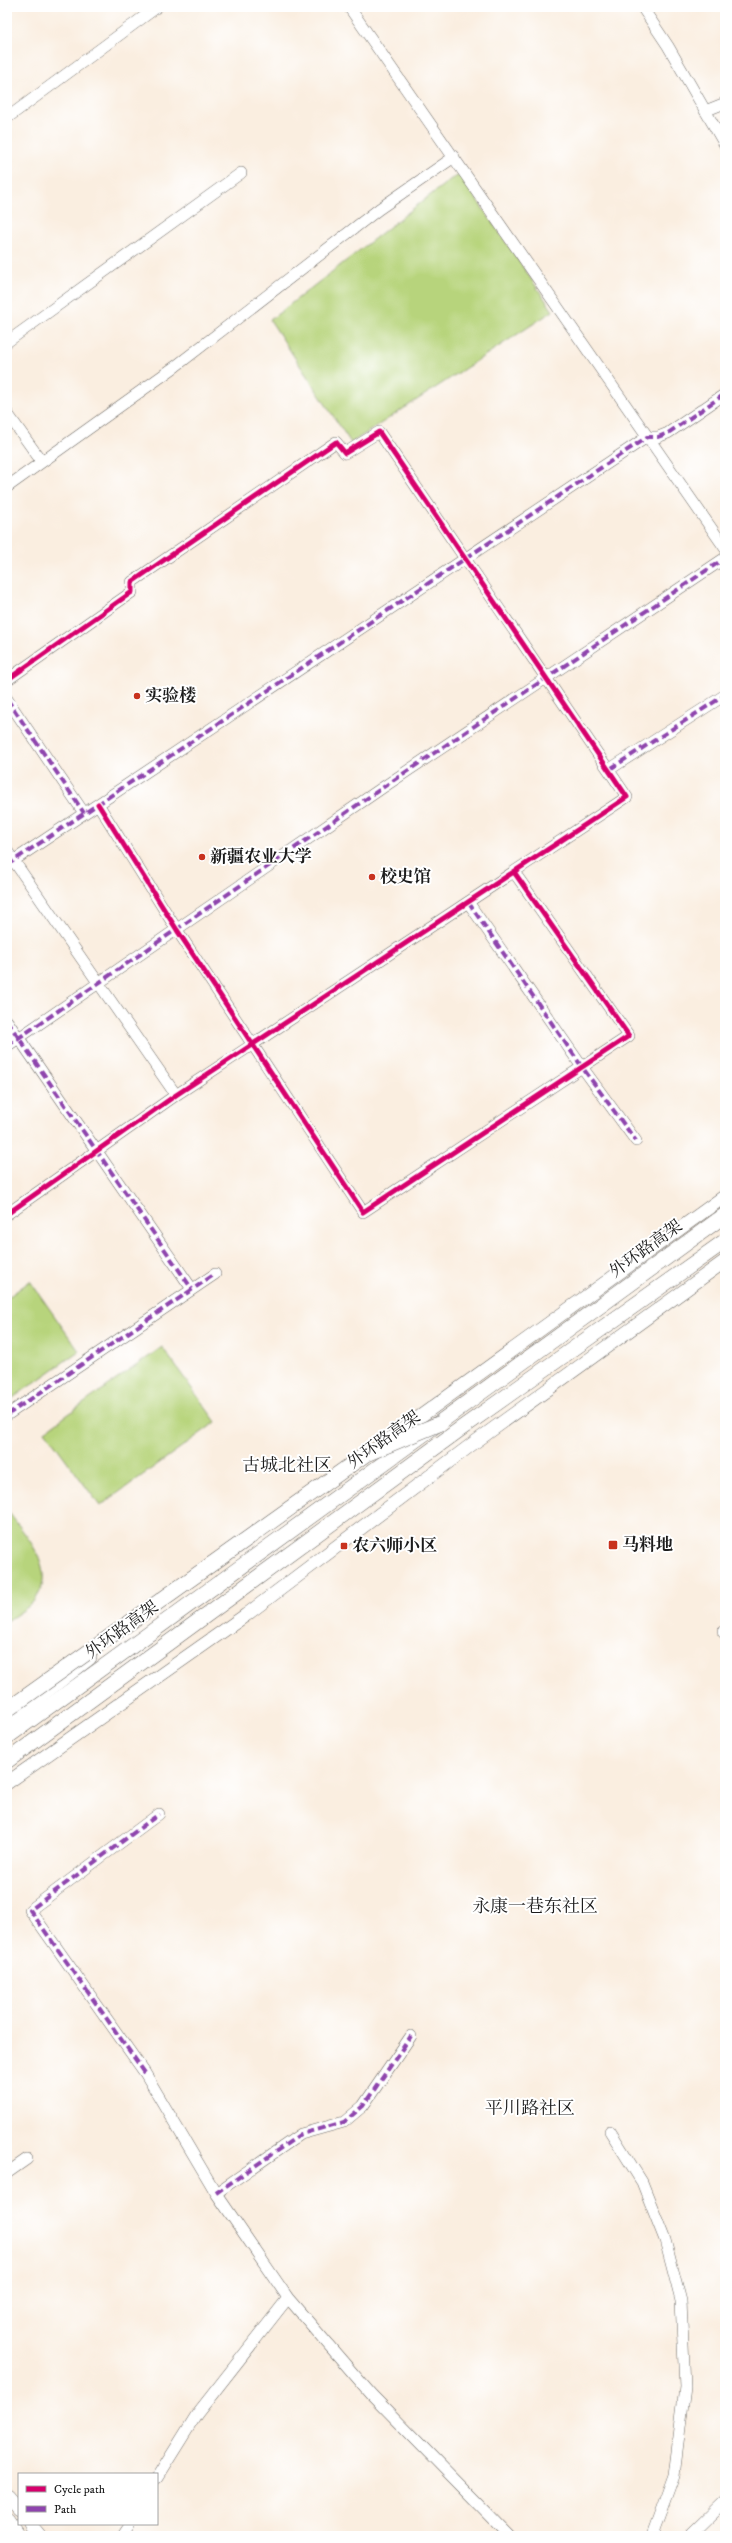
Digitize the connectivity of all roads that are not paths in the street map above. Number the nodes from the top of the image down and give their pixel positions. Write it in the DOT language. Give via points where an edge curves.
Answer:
graph roads {
  1 [pos="156,7"];
  2 [pos="349,7"];
  3 [pos="642,7"];
  4 [pos="725,103"];
  5 [pos="705,111"];
  6 [pos="7,118"];
  7 [pos="725,145"];
  8 [pos="454,157"];
  9 [pos="241,173"];
  10 [pos="7,342"];
  11 [pos="725,394"];
  12 [pos="7,413"];
  13 [pos="647,437"];
  14 [pos="42,462"];
  15 [pos="7,487"];
  16 [pos="725,548"];
  17 [pos="466,557"];
  18 [pos="725,558"];
  19 [pos="546,677"];
  20 [pos="7,680"];
  21 [pos="725,695"];
  22 [pos="7,699"];
  23 [pos="610,769"];
  24 [pos="98,804"];
  25 [pos="84,813"];
  26 [pos="7,851"];
  27 [pos="10,863"];
  28 [pos="514,872"];
  29 [pos="468,902"];
  30 [pos="177,930"];
  31 [pos="98,983"];
  32 [pos="7,1021"];
  33 [pos="18,1038"];
  34 [pos="7,1046"];
  35 [pos="253,1046"];
  36 [pos="582,1067"];
  37 [pos="176,1095"];
  38 [pos="636,1141"];
  39 [pos="96,1150"];
  40 [pos="725,1196"];
  41 [pos="7,1214"];
  42 [pos="725,1215"];
  43 [pos="725,1241"];
  44 [pos="725,1261"];
  45 [pos="215,1274"];
  46 [pos="192,1289"];
  47 [pos="7,1415"];
  48 [pos="441,1423"];
  49 [pos="7,1710"];
  50 [pos="7,1722"];
  51 [pos="7,1737"];
  52 [pos="7,1761"];
  53 [pos="7,1783"];
  54 [pos="160,1814"];
  55 [pos="411,2036"];
  56 [pos="610,2131"];
  57 [pos="27,2158"];
  58 [pos="7,2173"];
  59 [pos="216,2193"];
  60 [pos="288,2298"];
  61 [pos="158,2476"];
  62 [pos="7,2496"];
  63 [pos="725,2502"];
  64 [pos="18,2509"];
  65 [pos="7,2521"];
  66 [pos="31,2525"];
  67 [pos="127,2525"];
  68 [pos="17,2536"];
  69 [pos="40,2536"];
  70 [pos="121,2536"];
  71 [pos="510,2536"];
  72 [pos="652,2536"];
  73 [pos="690,2536"];
  1 -- 6 [label="street"];
  2 -- 8 [label="street"];
  3 -- 5 [label="street" via="668,46"];
  4 -- 5 [label="street"];
  5 -- 7 [label="street"];
  8 -- 13 [label="street" via="603,369"];
  8 -- 14 [label="street" via="379,209 176,366"];
  9 -- 10 [label="street"];
  11 -- 13 [label="street" via="668,434"];
  12 -- 14 [label="street"];
  13 -- 16 [label="street"];
  13 -- 17 [label="street"];
  14 -- 15 [label="street"];
  17 -- 19 [label="street"];
  17 -- 20 [label="street" via="379,432 345,453 336,442 132,582 132,592"];
  17 -- 24 [label="street"];
  18 -- 19 [label="street"];
  19 -- 23 [label="street"];
  19 -- 30 [label="street"];
  21 -- 23 [label="street"];
  22 -- 25 [label="street"];
  23 -- 28 [label="street" via="627,797"];
  24 -- 25 [label="street"];
  24 -- 30 [label="street"];
  25 -- 27 [label="street"];
  26 -- 27 [label="street"];
  27 -- 31 [label="street"];
  28 -- 29 [label="street"];
  28 -- 36 [label="street" via="629,1036"];
  29 -- 35 [label="street"];
  29 -- 36 [label="street"];
  30 -- 31 [label="street"];
  30 -- 35 [label="street"];
  31 -- 33 [label="street"];
  31 -- 37 [label="street"];
  32 -- 33 [label="street"];
  33 -- 34 [label="street"];
  33 -- 39 [label="street"];
  35 -- 36 [label="street" via="363,1212"];
  35 -- 37 [label="street"];
  36 -- 38 [label="street"];
  37 -- 39 [label="street"];
  39 -- 41 [label="street"];
  39 -- 46 [label="street"];
  40 -- 50 [label="main road" via="429,1411 146,1610 69,1676"];
  42 -- 48 [label="highway, 外环路高架"];
  43 -- 52 [label="highway" via="460,1430"];
  44 -- 53 [label="main road" via="471,1445 246,1615"];
  45 -- 46 [label="street"];
  46 -- 47 [label="street"];
  48 -- 49 [label="highway, bridge" via="366,1454"];
  48 -- 51 [label="highway, 外环路高架, bridge"];
  54 -- 59 [label="street" via="30,1910 145,2072"];
  55 -- 59 [label="street" via="363,2106 344,2122 301,2134"];
  56 -- 72 [label="street" via="642,2182 665,2240 681,2301 685,2387 674,2476"];
  57 -- 58 [label="street"];
  59 -- 60 [label="street"];
  60 -- 61 [label="street" via="197,2414"];
  60 -- 71 [label="street" via="371,2394"];
  62 -- 64 [label="main road"];
  63 -- 73 [label="street"];
  65 -- 68 [label="highway"];
  66 -- 69 [label="main road"];
  67 -- 70 [label="street"];
}
